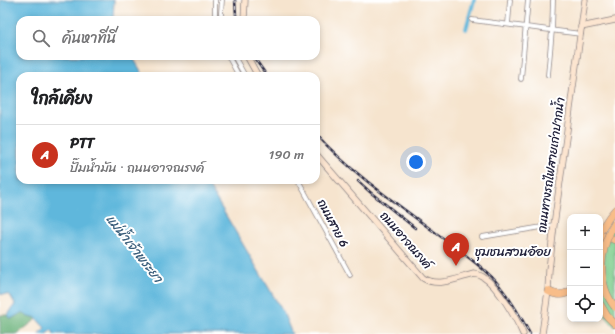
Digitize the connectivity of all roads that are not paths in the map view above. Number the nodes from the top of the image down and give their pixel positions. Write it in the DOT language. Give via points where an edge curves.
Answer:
graph roads {
  1 [pos="215,0"];
  2 [pos="222,0"];
  3 [pos="245,0"];
  4 [pos="510,0"];
  5 [pos="528,0"];
  6 [pos="554,0"];
  7 [pos="585,0"];
  8 [pos="215,16"];
  9 [pos="222,16"];
  10 [pos="244,16"];
  11 [pos="472,20"];
  12 [pos="615,20"];
  13 [pos="508,24"];
  14 [pos="526,27"];
  15 [pos="581,27"];
  16 [pos="552,30"];
  17 [pos="581,34"];
  18 [pos="230,60"];
  19 [pos="236,60"];
  20 [pos="249,60"];
  21 [pos="237,72"];
  22 [pos="243,72"];
  23 [pos="256,72"];
  24 [pos="548,75"];
  25 [pos="521,79"];
  26 [pos="320,159"];
  27 [pos="300,184"];
  28 [pos="615,210"];
  29 [pos="615,223"];
  30 [pos="554,225"];
  31 [pos="603,226"];
  32 [pos="603,236"];
  33 [pos="482,237"];
  34 [pos="615,240"];
  35 [pos="350,275"];
  36 [pos="548,291"];
  37 [pos="567,293"];
  38 [pos="615,307"];
  39 [pos="603,309"];
  40 [pos="615,324"];
  41 [pos="523,334"];
  42 [pos="542,334"];
  1 -- 8 [label="street"];
  2 -- 9 [label="street"];
  3 -- 10 [label="street"];
  4 -- 13 [label="street"];
  5 -- 14 [label="street"];
  6 -- 16 [label="street"];
  7 -- 15 [label="street, ถนนทางรถไฟสายเก่าปากน้ำ"];
  11 -- 13 [label="street"];
  12 -- 15 [label="street"];
  13 -- 14 [label="street"];
  14 -- 16 [label="street"];
  14 -- 25 [label="street"];
  15 -- 17 [label="street, ถนนทางรถไฟสายเก่าปากน้ำ"];
  16 -- 17 [label="street"];
  16 -- 24 [label="street"];
  17 -- 30 [label="street, ถนนทางรถไฟสายเก่าปากน้ำ"];
  18 -- 21 [label="street"];
  19 -- 22 [label="street"];
  20 -- 23 [label="street"];
  26 -- 41 [label="street, ถนนอาจณรงค์" via="423,278 441,282 474,274 483,276 507,305"];
  27 -- 35 [label="street, ถนนสาย 6"];
  28 -- 31 [label="highway"];
  29 -- 38 [label="highway, bridge" via="605,244 602,268 606,292"];
  30 -- 33 [label="street"];
  30 -- 36 [label="street, ถนนทางรถไฟสายเก่าปากน้ำ"];
  32 -- 34 [label="highway"];
  36 -- 37 [label="highway" via="553,294"];
  36 -- 42 [label="street, ถนนทางรถไฟสายเก่าปากน้ำ"];
  39 -- 40 [label="highway"];
}
